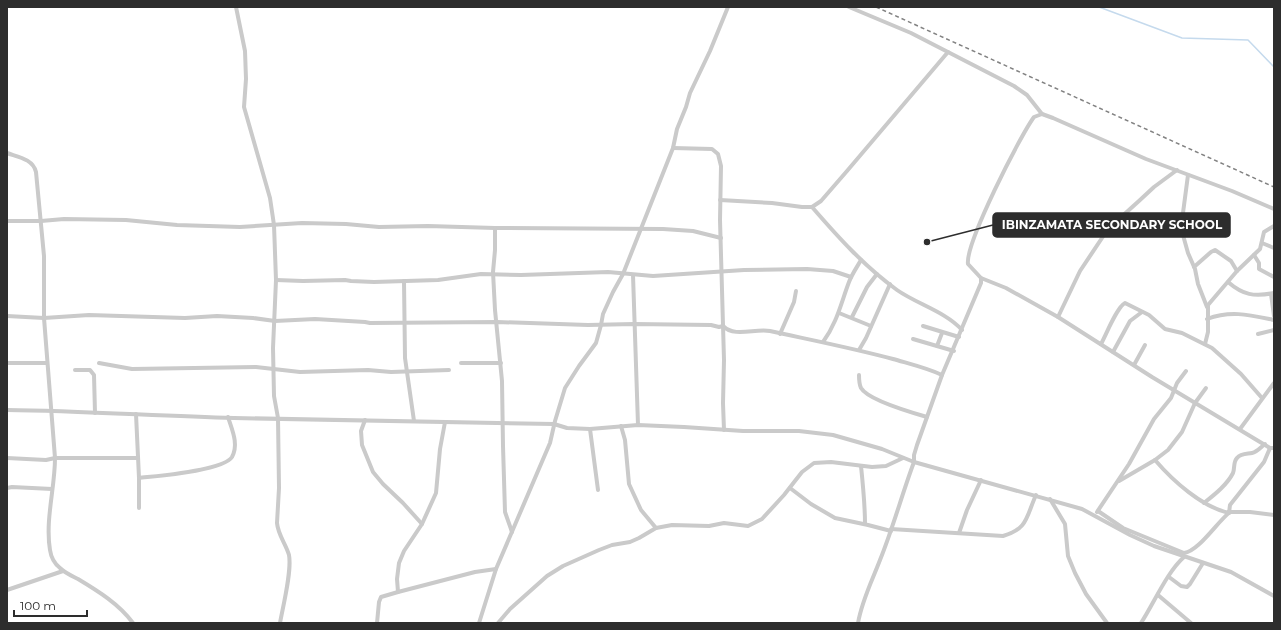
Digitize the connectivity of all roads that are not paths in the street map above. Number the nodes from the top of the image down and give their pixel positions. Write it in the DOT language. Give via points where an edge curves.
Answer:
graph roads {
  1 [pos="236,7"];
  2 [pos="728,7"];
  3 [pos="849,7"];
  4 [pos="948,52"];
  5 [pos="1042,114"];
  6 [pos="673,148"];
  7 [pos="7,153"];
  8 [pos="1177,170"];
  9 [pos="1188,175"];
  10 [pos="720,200"];
  11 [pos="812,207"];
  12 [pos="1274,209"];
  13 [pos="7,221"];
  14 [pos="41,221"];
  15 [pos="274,225"];
  16 [pos="1274,226"];
  17 [pos="495,228"];
  18 [pos="641,230"];
  19 [pos="721,238"];
  20 [pos="1261,245"];
  21 [pos="1274,248"];
  22 [pos="1254,255"];
  23 [pos="861,260"];
  24 [pos="1194,267"];
  25 [pos="1237,271"];
  26 [pos="722,272"];
  27 [pos="624,274"];
  28 [pos="877,274"];
  29 [pos="494,275"];
  30 [pos="633,275"];
  31 [pos="851,277"];
  32 [pos="1274,277"];
  33 [pos="981,278"];
  34 [pos="276,280"];
  35 [pos="404,281"];
  36 [pos="1228,282"];
  37 [pos="890,284"];
  38 [pos="796,291"];
  39 [pos="1272,294"];
  40 [pos="1207,307"];
  41 [pos="1142,312"];
  42 [pos="839,313"];
  43 [pos="7,316"];
  44 [pos="1274,316"];
  45 [pos="852,317"];
  46 [pos="1058,317"];
  47 [pos="44,318"];
  48 [pos="1207,319"];
  49 [pos="1274,320"];
  50 [pos="275,321"];
  51 [pos="497,322"];
  52 [pos="405,324"];
  53 [pos="634,324"];
  54 [pos="601,325"];
  55 [pos="723,326"];
  56 [pos="871,326"];
  57 [pos="923,326"];
  58 [pos="962,330"];
  59 [pos="1274,330"];
  60 [pos="942,333"];
  61 [pos="780,334"];
  62 [pos="1258,334"];
  63 [pos="959,338"];
  64 [pos="913,339"];
  65 [pos="823,342"];
  66 [pos="1101,344"];
  67 [pos="1205,344"];
  68 [pos="1145,345"];
  69 [pos="937,346"];
  70 [pos="859,350"];
  71 [pos="954,351"];
  72 [pos="1113,352"];
  73 [pos="7,363"];
  74 [pos="47,363"];
  75 [pos="99,363"];
  76 [pos="461,363"];
  77 [pos="501,363"];
  78 [pos="1134,365"];
  79 [pos="273,368"];
  80 [pos="76,370"];
  81 [pos="449,370"];
  82 [pos="406,371"];
  83 [pos="1186,371"];
  84 [pos="942,375"];
  85 [pos="859,376"];
  86 [pos="1274,383"];
  87 [pos="1206,388"];
  88 [pos="1174,390"];
  89 [pos="1262,398"];
  90 [pos="1195,403"];
  91 [pos="7,410"];
  92 [pos="51,410"];
  93 [pos="95,413"];
  94 [pos="136,414"];
  95 [pos="228,417"];
  96 [pos="927,417"];
  97 [pos="278,418"];
  98 [pos="365,420"];
  99 [pos="414,421"];
  100 [pos="445,422"];
  101 [pos="503,423"];
  102 [pos="554,424"];
  103 [pos="638,425"];
  104 [pos="621,426"];
  105 [pos="590,429"];
  106 [pos="1240,429"];
  107 [pos="724,430"];
  108 [pos="1265,444"];
  109 [pos="1272,448"];
  110 [pos="7,458"];
  111 [pos="55,458"];
  112 [pos="138,458"];
  113 [pos="903,458"];
  114 [pos="1155,460"];
  115 [pos="914,462"];
  116 [pos="861,466"];
  117 [pos="139,478"];
  118 [pos="981,480"];
  119 [pos="1118,482"];
  120 [pos="7,488"];
  121 [pos="790,488"];
  122 [pos="52,489"];
  123 [pos="598,490"];
  124 [pos="1036,495"];
  125 [pos="1050,499"];
  126 [pos="1204,503"];
  127 [pos="139,508"];
  128 [pos="1098,511"];
  129 [pos="1228,513"];
  130 [pos="1274,515"];
  131 [pos="1095,516"];
  132 [pos="422,524"];
  133 [pos="865,524"];
  134 [pos="656,528"];
  135 [pos="891,530"];
  136 [pos="512,532"];
  137 [pos="959,533"];
  138 [pos="1184,557"];
  139 [pos="1203,563"];
  140 [pos="496,569"];
  141 [pos="63,571"];
  142 [pos="1169,577"];
  143 [pos="7,590"];
  144 [pos="398,592"];
  145 [pos="1158,595"];
  146 [pos="1274,596"];
  147 [pos="1143,622"];
  148 [pos="133,623"];
  149 [pos="280,623"];
  150 [pos="377,623"];
  151 [pos="479,623"];
  152 [pos="498,623"];
  153 [pos="858,623"];
  154 [pos="1107,623"];
  155 [pos="1192,623"];
  1 -- 15 [label="street" via="245,51 244,107 270,198"];
  2 -- 6 [label="street" via="690,93"];
  3 -- 4 [label="street"];
  4 -- 5 [label="street" via="1022,90"];
  4 -- 11 [label="street" via="832,189"];
  5 -- 8 [label="street"];
  5 -- 33 [label="street" via="1036,116 1029,124 973,242 967,259 968,264"];
  6 -- 10 [label="street" via="712,149 718,154 721,166"];
  6 -- 18 [label="street"];
  7 -- 14 [label="street" via="30,162 35,169"];
  8 -- 9 [label="street"];
  8 -- 46 [label="street" via="1154,186 1108,229 1080,271"];
  9 -- 12 [label="street"];
  9 -- 24 [label="street" via="1181,228"];
  10 -- 11 [label="street"];
  10 -- 19 [label="street"];
  11 -- 23 [label="street"];
  13 -- 14 [label="street"];
  14 -- 15 [label="street" via="126,220 240,227"];
  14 -- 47 [label="street"];
  15 -- 17 [label="street" via="330,223 379,227"];
  15 -- 34 [label="street"];
  16 -- 20 [label="street" via="1264,232"];
  17 -- 18 [label="street"];
  17 -- 29 [label="street"];
  18 -- 19 [label="street" via="693,231"];
  18 -- 27 [label="street"];
  19 -- 26 [label="street"];
  20 -- 21 [label="street"];
  20 -- 22 [label="street"];
  22 -- 25 [label="street"];
  22 -- 32 [label="street" via="1259,263 1259,269"];
  23 -- 28 [label="street"];
  23 -- 31 [label="street"];
  24 -- 25 [label="street" via="1215,250 1231,261"];
  24 -- 40 [label="street"];
  25 -- 36 [label="street"];
  26 -- 30 [label="street"];
  26 -- 31 [label="street" via="822,270"];
  26 -- 55 [label="street"];
  27 -- 29 [label="street" via="608,272"];
  27 -- 30 [label="street"];
  27 -- 54 [label="street" via="603,314"];
  28 -- 37 [label="street"];
  28 -- 45 [label="street" via="867,287"];
  29 -- 35 [label="street"];
  29 -- 51 [label="street"];
  30 -- 53 [label="street"];
  31 -- 42 [label="street"];
  33 -- 46 [label="street" via="1006,288"];
  33 -- 58 [label="street"];
  34 -- 35 [label="street"];
  34 -- 50 [label="street"];
  35 -- 52 [label="street"];
  36 -- 39 [label="street" via="1244,293 1257,296"];
  36 -- 40 [label="street"];
  37 -- 56 [label="street"];
  37 -- 58 [label="street" via="949,318"];
  38 -- 61 [label="street"];
  39 -- 44 [label="street"];
  40 -- 48 [label="street"];
  41 -- 66 [label="street" via="1124,303 1112,320"];
  41 -- 67 [label="street" via="1165,329"];
  41 -- 72 [label="street" via="1130,321"];
  42 -- 45 [label="street"];
  42 -- 65 [label="street"];
  43 -- 47 [label="street"];
  45 -- 56 [label="street"];
  46 -- 66 [label="street"];
  47 -- 50 [label="street" via="89,315 185,318 217,316"];
  47 -- 74 [label="street"];
  48 -- 49 [label="street" via="1231,314"];
  48 -- 67 [label="street" via="1208,332"];
  50 -- 52 [label="street" via="315,319"];
  50 -- 79 [label="street"];
  51 -- 52 [label="street"];
  51 -- 54 [label="street"];
  51 -- 77 [label="street"];
  52 -- 82 [label="street"];
  53 -- 54 [label="street"];
  53 -- 55 [label="street"];
  53 -- 103 [label="street"];
  54 -- 102 [label="street" via="596,343 565,388"];
  55 -- 61 [label="street" via="736,331"];
  55 -- 107 [label="street"];
  56 -- 70 [label="street"];
  57 -- 60 [label="street"];
  58 -- 63 [label="street"];
  59 -- 62 [label="street"];
  60 -- 63 [label="street"];
  60 -- 69 [label="street"];
  61 -- 65 [label="street"];
  63 -- 71 [label="street"];
  64 -- 69 [label="street"];
  65 -- 70 [label="street"];
  66 -- 72 [label="street"];
  67 -- 89 [label="street" via="1216,350"];
  68 -- 78 [label="street"];
  69 -- 71 [label="street"];
  70 -- 84 [label="street"];
  71 -- 84 [label="street"];
  72 -- 78 [label="street"];
  73 -- 74 [label="street"];
  74 -- 92 [label="street"];
  75 -- 79 [label="street" via="132,369"];
  76 -- 77 [label="street"];
  77 -- 101 [label="street"];
  78 -- 88 [label="street"];
  79 -- 82 [label="street" via="300,372"];
  79 -- 97 [label="street"];
  80 -- 93 [label="street" via="90,370 94,375"];
  81 -- 82 [label="street"];
  82 -- 99 [label="street"];
  83 -- 88 [label="street"];
  84 -- 96 [label="street"];
  85 -- 96 [label="street" via="863,390 890,406"];
  86 -- 89 [label="street"];
  87 -- 90 [label="street"];
  88 -- 90 [label="street"];
  88 -- 119 [label="street" via="1171,398 1155,417"];
  89 -- 106 [label="street"];
  90 -- 106 [label="street"];
  90 -- 114 [label="street" via="1182,432 1166,452"];
  91 -- 92 [label="street"];
  92 -- 93 [label="street"];
  92 -- 111 [label="street"];
  93 -- 94 [label="street"];
  94 -- 95 [label="street"];
  94 -- 112 [label="street"];
  95 -- 97 [label="street"];
  95 -- 117 [label="street" via="235,449 226,462 180,473"];
  96 -- 115 [label="street"];
  97 -- 98 [label="street"];
  97 -- 149 [label="street" via="277,523 288,551 289,562"];
  98 -- 99 [label="street"];
  98 -- 132 [label="street" via="361,431 362,444 373,472"];
  99 -- 100 [label="street"];
  100 -- 101 [label="street"];
  100 -- 132 [label="street" via="436,493"];
  101 -- 102 [label="street"];
  101 -- 136 [label="street" via="506,512"];
  102 -- 105 [label="street" via="567,428"];
  102 -- 136 [label="street" via="552,439"];
  103 -- 104 [label="street"];
  103 -- 107 [label="street"];
  104 -- 105 [label="street"];
  104 -- 134 [label="street" via="625,440 629,484 641,510"];
  105 -- 123 [label="street"];
  106 -- 108 [label="street"];
  107 -- 113 [label="street" via="799,431 833,435"];
  108 -- 109 [label="street"];
  108 -- 126 [label="street" via="1253,453 1238,457 1231,476"];
  109 -- 129 [label="street" via="1230,505"];
  110 -- 111 [label="street"];
  111 -- 112 [label="street"];
  111 -- 122 [label="street"];
  112 -- 117 [label="street"];
  113 -- 115 [label="street"];
  113 -- 116 [label="street" via="886,466"];
  114 -- 119 [label="street"];
  114 -- 126 [label="street" via="1189,493"];
  115 -- 118 [label="street"];
  115 -- 135 [label="street"];
  116 -- 121 [label="street" via="831,462 814,463 802,472"];
  116 -- 133 [label="street"];
  117 -- 127 [label="street"];
  118 -- 124 [label="street"];
  118 -- 137 [label="street"];
  119 -- 128 [label="street"];
  120 -- 122 [label="street"];
  121 -- 133 [label="street" via="835,518"];
  121 -- 134 [label="street" via="762,519 748,526 724,523"];
  122 -- 141 [label="street" via="50,550 55,564"];
  124 -- 125 [label="street"];
  124 -- 137 [label="street" via="1023,525 1012,534 1003,536"];
  125 -- 131 [label="street"];
  125 -- 154 [label="street" via="1065,524 1068,556 1075,573 1086,594"];
  126 -- 129 [label="street"];
  128 -- 129 [label="street" via="1122,528 1184,553 1198,545"];
  128 -- 131 [label="street"];
  129 -- 130 [label="street" via="1234,511"];
  131 -- 138 [label="street" via="1130,535"];
  132 -- 144 [label="street" via="399,563"];
  133 -- 135 [label="street"];
  134 -- 152 [label="street" via="639,538 599,550 563,566 526,594"];
  135 -- 137 [label="street"];
  135 -- 153 [label="street" via="864,596"];
  136 -- 140 [label="street"];
  138 -- 139 [label="street"];
  138 -- 142 [label="street"];
  139 -- 142 [label="street" via="1187,587 1181,586"];
  139 -- 146 [label="street" via="1231,572"];
  140 -- 144 [label="street"];
  140 -- 151 [label="street"];
  141 -- 143 [label="street"];
  141 -- 148 [label="street" via="109,599"];
  142 -- 145 [label="street"];
  144 -- 150 [label="street" via="380,599"];
  145 -- 147 [label="street"];
  145 -- 155 [label="street"];
}
